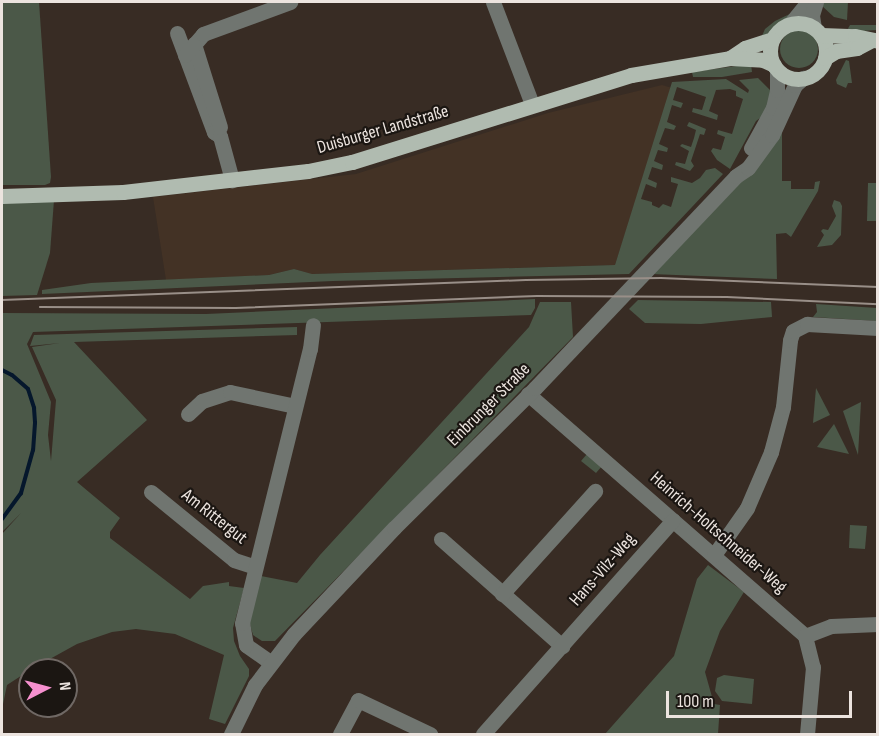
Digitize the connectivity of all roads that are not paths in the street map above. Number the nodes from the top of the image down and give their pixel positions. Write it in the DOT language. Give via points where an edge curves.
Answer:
graph roads {
  1 [pos="290,2"];
  2 [pos="493,2"];
  3 [pos="808,2"];
  4 [pos="816,2"];
  5 [pos="790,24"];
  6 [pos="817,31"];
  7 [pos="177,33"];
  8 [pos="772,39"];
  9 [pos="874,41"];
  10 [pos="190,50"];
  11 [pos="730,58"];
  12 [pos="825,58"];
  13 [pos="776,67"];
  14 [pos="803,78"];
  15 [pos="532,104"];
  16 [pos="736,176"];
  17 [pos="232,180"];
  18 [pos="2,196"];
  19 [pos="313,325"];
  20 [pos="878,328"];
  21 [pos="528,394"];
  22 [pos="295,406"];
  23 [pos="188,414"];
  24 [pos="595,491"];
  25 [pos="151,492"];
  26 [pos="673,520"];
  27 [pos="441,539"];
  28 [pos="714,555"];
  29 [pos="255,567"];
  30 [pos="502,594"];
  31 [pos="878,624"];
  32 [pos="805,636"];
  33 [pos="562,646"];
  34 [pos="270,662"];
  35 [pos="231,735"];
  36 [pos="340,735"];
  37 [pos="430,735"];
  38 [pos="483,735"];
  39 [pos="807,735"];
  1 -- 10 [label="street" via="203,34"];
  2 -- 15 [label="street"];
  3 -- 5 [label="street"];
  4 -- 6 [label="street" via="812,15"];
  5 -- 6 [label="main road" via="800,23"];
  5 -- 8 [label="main road, Duisburger Landstraße"];
  6 -- 9 [label="main road"];
  6 -- 12 [label="main road" via="825,45"];
  7 -- 10 [label="street"];
  8 -- 11 [label="main road, Duisburger Landstraße"];
  8 -- 13 [label="main road" via="770,50"];
  9 -- 12 [label="main road" via="836,51"];
  10 -- 17 [label="street" via="213,132 220,136"];
  11 -- 13 [label="main road, Duisburger Landstraße" via="763,60"];
  11 -- 15 [label="main road, Duisburger Landstraße" via="631,75"];
  12 -- 14 [label="main road" via="818,70"];
  13 -- 14 [label="main road, Duisburger Landstraße" via="786,76"];
  13 -- 16 [label="street, Einbrunger Straße" via="778,86 773,108"];
  14 -- 16 [label="street, Einbrunger Straße" via="790,93 772,135 748,168"];
  15 -- 17 [label="main road, Duisburger Landstraße" via="352,162"];
  16 -- 21 [label="street, Einbrunger Straße"];
  17 -- 18 [label="main road, Duisburger Landstraße" via="123,192"];
  19 -- 22 [label="street"];
  20 -- 28 [label="street" via="807,324 793,331 783,407 771,452 747,508"];
  21 -- 26 [label="street, Heinrich-Holtschneider-Weg"];
  21 -- 34 [label="street, Einbrunger Straße" via="386,536"];
  22 -- 23 [label="street" via="230,392 202,400"];
  22 -- 29 [label="street"];
  24 -- 30 [label="street"];
  25 -- 29 [label="street, Am Rittergut" via="234,560"];
  26 -- 28 [label="street, Heinrich-Holtschneider-Weg"];
  26 -- 33 [label="street, Hans-Vilz-Weg"];
  27 -- 30 [label="street"];
  28 -- 32 [label="street, Heinrich-Holtschneider-Weg"];
  29 -- 34 [label="street" via="243,632 246,645"];
  30 -- 33 [label="street"];
  31 -- 32 [label="street" via="831,626"];
  32 -- 39 [label="street" via="813,667"];
  33 -- 38 [label="street, Hans-Vilz-Weg"];
  34 -- 35 [label="street, Einbrunger Straße"];
  36 -- 37 [label="street" via="358,700"];
}
